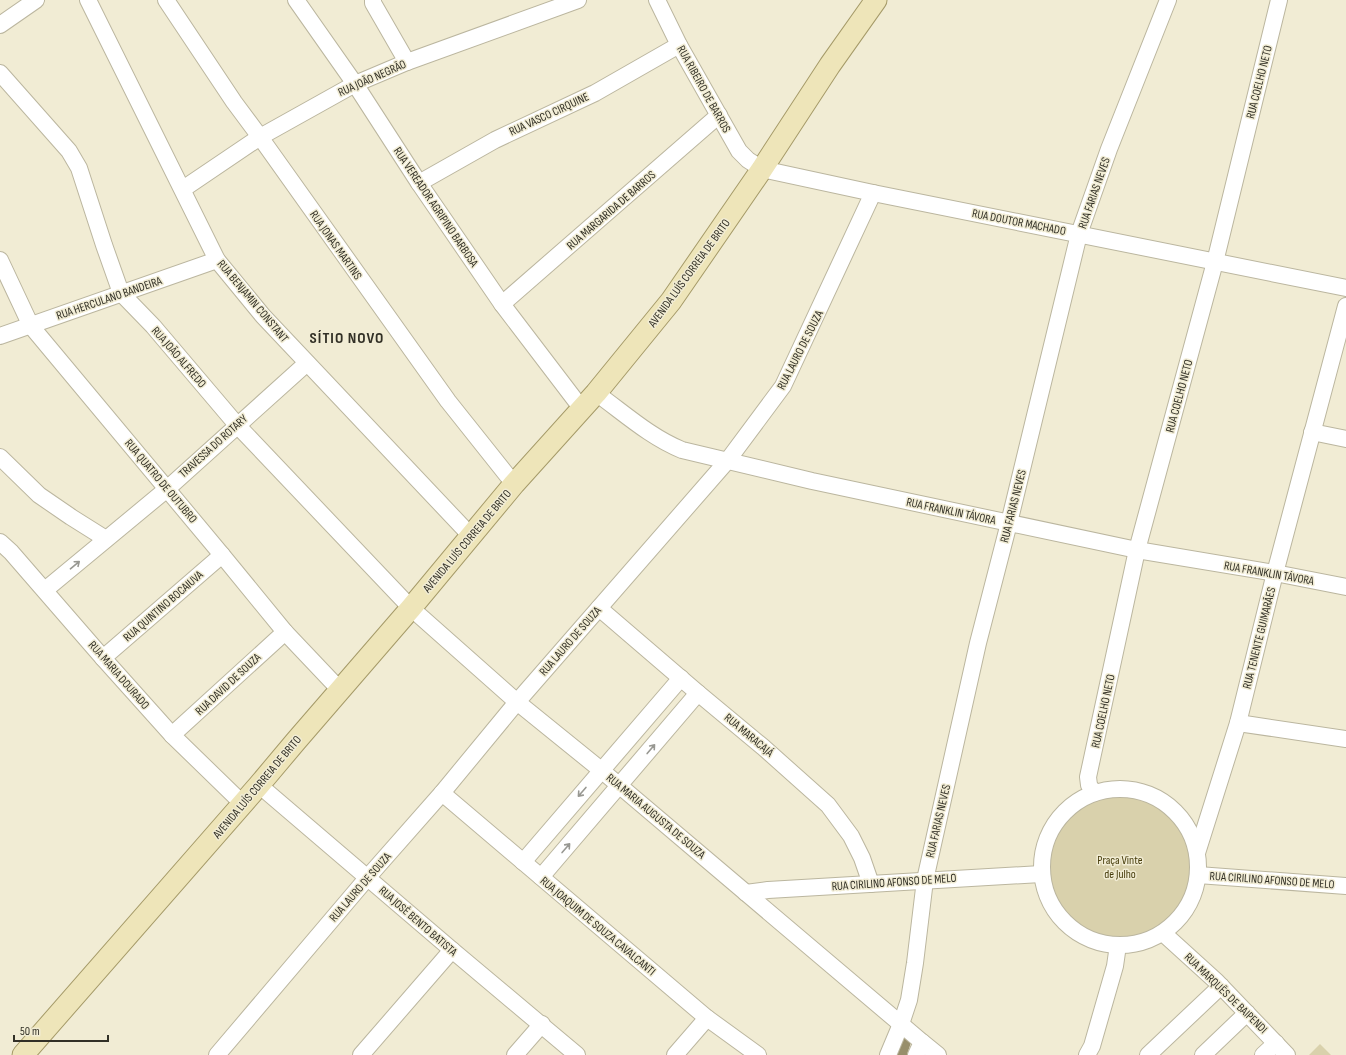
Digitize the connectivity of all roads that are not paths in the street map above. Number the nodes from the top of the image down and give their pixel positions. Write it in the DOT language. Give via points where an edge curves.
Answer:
graph roads {
  1 [pos="36,0"];
  2 [pos="88,0"];
  3 [pos="166,0"];
  4 [pos="296,0"];
  5 [pos="373,0"];
  6 [pos="578,0"];
  7 [pos="657,0"];
  8 [pos="876,0"];
  9 [pos="1168,0"];
  10 [pos="1279,0"];
  11 [pos="0,25"];
  12 [pos="679,45"];
  13 [pos="407,62"];
  14 [pos="0,73"];
  15 [pos="355,84"];
  16 [pos="719,115"];
  17 [pos="260,137"];
  18 [pos="762,169"];
  19 [pos="419,183"];
  20 [pos="183,189"];
  21 [pos="873,193"];
  22 [pos="1079,234"];
  23 [pos="0,260"];
  24 [pos="218,260"];
  25 [pos="1215,262"];
  26 [pos="1346,288"];
  27 [pos="121,293"];
  28 [pos="502,304"];
  29 [pos="1346,306"];
  30 [pos="31,326"];
  31 [pos="0,336"];
  32 [pos="307,363"];
  33 [pos="596,393"];
  34 [pos="582,409"];
  35 [pos="237,425"];
  36 [pos="1312,432"];
  37 [pos="1346,439"];
  38 [pos="0,457"];
  39 [pos="728,460"];
  40 [pos="514,484"];
  41 [pos="167,489"];
  42 [pos="1009,523"];
  43 [pos="471,536"];
  44 [pos="106,539"];
  45 [pos="0,542"];
  46 [pos="1137,550"];
  47 [pos="222,555"];
  48 [pos="1275,573"];
  49 [pos="1346,587"];
  50 [pos="45,590"];
  51 [pos="411,608"];
  52 [pos="599,608"];
  53 [pos="285,632"];
  54 [pos="103,658"];
  55 [pos="680,678"];
  56 [pos="340,690"];
  57 [pos="698,693"];
  58 [pos="517,702"];
  59 [pos="1238,723"];
  60 [pos="172,735"];
  61 [pos="1346,739"];
  62 [pos="601,770"];
  63 [pos="260,785"];
  64 [pos="620,786"];
  65 [pos="442,793"];
  66 [pos="1094,793"];
  67 [pos="243,804"];
  68 [pos="1197,853"];
  69 [pos="523,862"];
  70 [pos="1041,874"];
  71 [pos="1198,875"];
  72 [pos="368,877"];
  73 [pos="541,878"];
  74 [pos="925,880"];
  75 [pos="872,884"];
  76 [pos="1346,886"];
  77 [pos="746,893"];
  78 [pos="1163,933"];
  79 [pos="1118,945"];
  80 [pos="452,950"];
  81 [pos="1221,986"];
  82 [pos="1247,1013"];
  83 [pos="707,1018"];
  84 [pos="542,1024"];
  85 [pos="902,1024"];
  86 [pos="1276,1043"];
  87 [pos="919,1048"];
  88 [pos="23,1055"];
  89 [pos="216,1055"];
  90 [pos="361,1055"];
  91 [pos="515,1055"];
  92 [pos="577,1055"];
  93 [pos="675,1055"];
  94 [pos="758,1055"];
  95 [pos="888,1055"];
  96 [pos="938,1055"];
  97 [pos="1087,1055"];
  98 [pos="1148,1055"];
  99 [pos="1203,1055"];
  100 [pos="1263,1055"];
  101 [pos="1287,1055"];
  1 -- 11 [label="street"];
  2 -- 20 [label="street, RUA BENJAMIN CONSTANT"];
  3 -- 17 [label="street, RUA JONAS MARTINS"];
  4 -- 15 [label="street, RUA VEREADOR AGRIPINO BARBOSA"];
  5 -- 13 [label="street"];
  6 -- 13 [label="street, RUA JOÃO NEGRÃO"];
  7 -- 12 [label="street, RUA RIBEIRO DE BARROS"];
  8 -- 18 [label="main road, AVENIDA LUÍS CORREIA DE BRITO"];
  9 -- 22 [label="street, RUA FARIAS NEVES" via="1108,149"];
  10 -- 25 [label="street, RUA COELHO NETO"];
  12 -- 16 [label="street, RUA RIBEIRO DE BARROS"];
  12 -- 19 [label="street, RUA VASCO CIRQUINE" via="595,93 495,140"];
  13 -- 15 [label="street, RUA JOÃO NEGRÃO"];
  14 -- 27 [label="street, RUA JOÃO ALFREDO" via="69,151 80,168"];
  15 -- 17 [label="street, RUA JOÃO NEGRÃO"];
  15 -- 19 [label="street, RUA VEREADOR AGRIPINO BARBOSA"];
  16 -- 18 [label="street, RUA RIBEIRO DE BARROS" via="739,151"];
  16 -- 28 [label="street, RUA MARGARIDA DE BARROS"];
  17 -- 20 [label="street, RUA JOÃO NEGRÃO"];
  17 -- 40 [label="street, RUA JONAS MARTINS" via="448,401"];
  18 -- 21 [label="street, RUA DOUTOR MACHADO"];
  18 -- 33 [label="main road, AVENIDA LUÍS CORREIA DE BRITO" via="671,301"];
  19 -- 28 [label="street, RUA VEREADOR AGRIPINO BARBOSA"];
  20 -- 24 [label="street, RUA BENJAMIN CONSTANT"];
  21 -- 22 [label="street, RUA DOUTOR MACHADO"];
  21 -- 39 [label="street, RUA LAURO DE SOUZA" via="783,386"];
  22 -- 25 [label="street, RUA DOUTOR MACHADO"];
  22 -- 42 [label="street, RUA FARIAS NEVES"];
  23 -- 30 [label="street, RUA QUATRO DE OUTUBRO"];
  24 -- 27 [label="street, RUA HERCULANO BANDEIRA"];
  24 -- 32 [label="street, RUA BENJAMIN CONSTANT" via="263,316"];
  25 -- 26 [label="street, RUA DOUTOR MACHADO"];
  25 -- 46 [label="street, RUA COELHO NETO"];
  27 -- 30 [label="street, RUA HERCULANO BANDEIRA"];
  27 -- 35 [label="street, RUA JOÃO ALFREDO" via="153,326"];
  28 -- 34 [label="street, RUA VEREADOR AGRIPINO BARBOSA"];
  29 -- 36 [label="street, RUA TENENTE GUIMARÃES"];
  30 -- 31 [label="street, RUA HERCULANO BANDEIRA"];
  30 -- 41 [label="street, RUA QUATRO DE OUTUBRO"];
  32 -- 35 [label="street, TRAVESSA DO ROTARY"];
  32 -- 43 [label="street, RUA BENJAMIN CONSTANT"];
  33 -- 34 [label="main road, AVENIDA LUÍS CORREIA DE BRITO"];
  33 -- 39 [label="street, RUA FRANKLIN TÁVORA" via="668,444 682,450"];
  34 -- 40 [label="main road, AVENIDA LUÍS CORREIA DE BRITO"];
  35 -- 41 [label="street, TRAVESSA DO ROTARY"];
  35 -- 51 [label="street, RUA JOÃO ALFREDO"];
  36 -- 37 [label="street"];
  36 -- 48 [label="street, RUA TENENTE GUIMARÃES"];
  38 -- 44 [label="street" via="39,495"];
  39 -- 42 [label="street, RUA FRANKLIN TÁVORA" via="812,481"];
  39 -- 52 [label="street, RUA LAURO DE SOUZA"];
  40 -- 43 [label="main road, AVENIDA LUÍS CORREIA DE BRITO"];
  41 -- 44 [label="street, TRAVESSA DO ROTARY"];
  41 -- 47 [label="street, RUA QUATRO DE OUTUBRO"];
  42 -- 46 [label="street, RUA FRANKLIN TÁVORA"];
  42 -- 74 [label="street, RUA FARIAS NEVES" via="978,643"];
  43 -- 51 [label="main road, AVENIDA LUÍS CORREIA DE BRITO"];
  50 -- 44 [label="street, TRAVESSA DO ROTARY, one-way"];
  45 -- 50 [label="street, RUA MARIA DOURADO"];
  46 -- 48 [label="street, RUA FRANKLIN TÁVORA"];
  46 -- 66 [label="street, RUA COELHO NETO" via="1088,777"];
  47 -- 53 [label="street, RUA QUATRO DE OUTUBRO"];
  47 -- 54 [label="street, RUA QUINTINO BOCAIUVA"];
  48 -- 49 [label="street, RUA FRANKLIN TÁVORA"];
  48 -- 59 [label="street, RUA TENENTE GUIMARÃES"];
  50 -- 54 [label="street, RUA MARIA DOURADO"];
  51 -- 56 [label="main road, AVENIDA LUÍS CORREIA DE BRITO"];
  51 -- 58 [label="street, RUA MARIA AUGUSTA DE SOUZA"];
  52 -- 55 [label="street, RUA MARACAJÁ"];
  52 -- 58 [label="street, RUA LAURO DE SOUZA"];
  53 -- 56 [label="street, RUA QUATRO DE OUTUBRO"];
  53 -- 60 [label="street, RUA DAVID DE SOUZA"];
  54 -- 60 [label="street, RUA MARIA DOURADO"];
  55 -- 57 [label="street, RUA MARACAJÁ"];
  55 -- 62 [label="street"];
  56 -- 63 [label="main road, AVENIDA LUÍS CORREIA DE BRITO"];
  64 -- 57 [label="street, one-way"];
  57 -- 75 [label="street, RUA MARACAJÁ" via="828,805 851,836"];
  58 -- 62 [label="street, RUA MARIA AUGUSTA DE SOUZA"];
  58 -- 65 [label="street, RUA LAURO DE SOUZA"];
  59 -- 61 [label="street"];
  59 -- 68 [label="street, RUA TENENTE GUIMARÃES"];
  60 -- 67 [label="street, RUA MARIA DOURADO"];
  62 -- 64 [label="street, RUA MARIA AUGUSTA DE SOUZA"];
  62 -- 69 [label="street, one-way"];
  63 -- 67 [label="main road, AVENIDA LUÍS CORREIA DE BRITO"];
  63 -- 72 [label="street, RUA JOSÉ BENTO BATISTA"];
  73 -- 64 [label="street, one-way"];
  64 -- 77 [label="street, RUA MARIA AUGUSTA DE SOUZA"];
  65 -- 69 [label="street, RUA JOAQUIM DE SOUZA CAVALCANTI"];
  65 -- 72 [label="street, RUA LAURO DE SOUZA"];
  66 -- 68 [label="street, RUA CIRILINO AFONSO DE MELO" via="1118,788 1134,790 1166,803 1180,816 1193,838"];
  66 -- 70 [label="street, RUA CIRILINO AFONSO DE MELO" via="1071,804 1053,825 1042,849"];
  67 -- 88 [label="main road, AVENIDA LUÍS CORREIA DE BRITO"];
  68 -- 71 [label="street, RUA CIRILINO AFONSO DE MELO"];
  69 -- 73 [label="street, RUA JOAQUIM DE SOUZA CAVALCANTI"];
  70 -- 74 [label="street, RUA CIRILINO AFONSO DE MELO"];
  70 -- 79 [label="street, RUA CIRILINO AFONSO DE MELO" via="1046,895 1060,918 1079,934 1104,944"];
  71 -- 76 [label="street, RUA CIRILINO AFONSO DE MELO"];
  71 -- 78 [label="street, RUA CIRILINO AFONSO DE MELO" via="1191,901 1179,920"];
  72 -- 80 [label="street, RUA JOSÉ BENTO BATISTA"];
  72 -- 89 [label="street, RUA LAURO DE SOUZA"];
  73 -- 83 [label="street, RUA JOAQUIM DE SOUZA CAVALCANTI"];
  74 -- 75 [label="street, RUA CIRILINO AFONSO DE MELO"];
  74 -- 85 [label="street, RUA FARIAS NEVES" via="915,963"];
  75 -- 77 [label="street, RUA CIRILINO AFONSO DE MELO"];
  77 -- 85 [label="street, RUA MARIA AUGUSTA DE SOUZA"];
  78 -- 79 [label="street, RUA CIRILINO AFONSO DE MELO" via="1141,943"];
  78 -- 81 [label="street, RUA MARQUÊS DE BAIPENDI"];
  79 -- 97 [label="street" via="1092,1046"];
  80 -- 84 [label="street, RUA JOSÉ BENTO BATISTA"];
  80 -- 90 [label="street"];
  81 -- 82 [label="street, RUA MARQUÊS DE BAIPENDI"];
  81 -- 98 [label="street"];
  82 -- 86 [label="street, RUA MARQUÊS DE BAIPENDI"];
  82 -- 99 [label="street"];
  83 -- 93 [label="street"];
  83 -- 94 [label="street, RUA JOAQUIM DE SOUZA CAVALCANTI"];
  84 -- 91 [label="street"];
  84 -- 92 [label="street, RUA JOSÉ BENTO BATISTA"];
  85 -- 87 [label="street"];
  85 -- 95 [label="street, RUA FARIAS NEVES"];
  86 -- 100 [label="street"];
  86 -- 101 [label="street, RUA MARQUÊS DE BAIPENDI"];
  87 -- 96 [label="street"];
}
